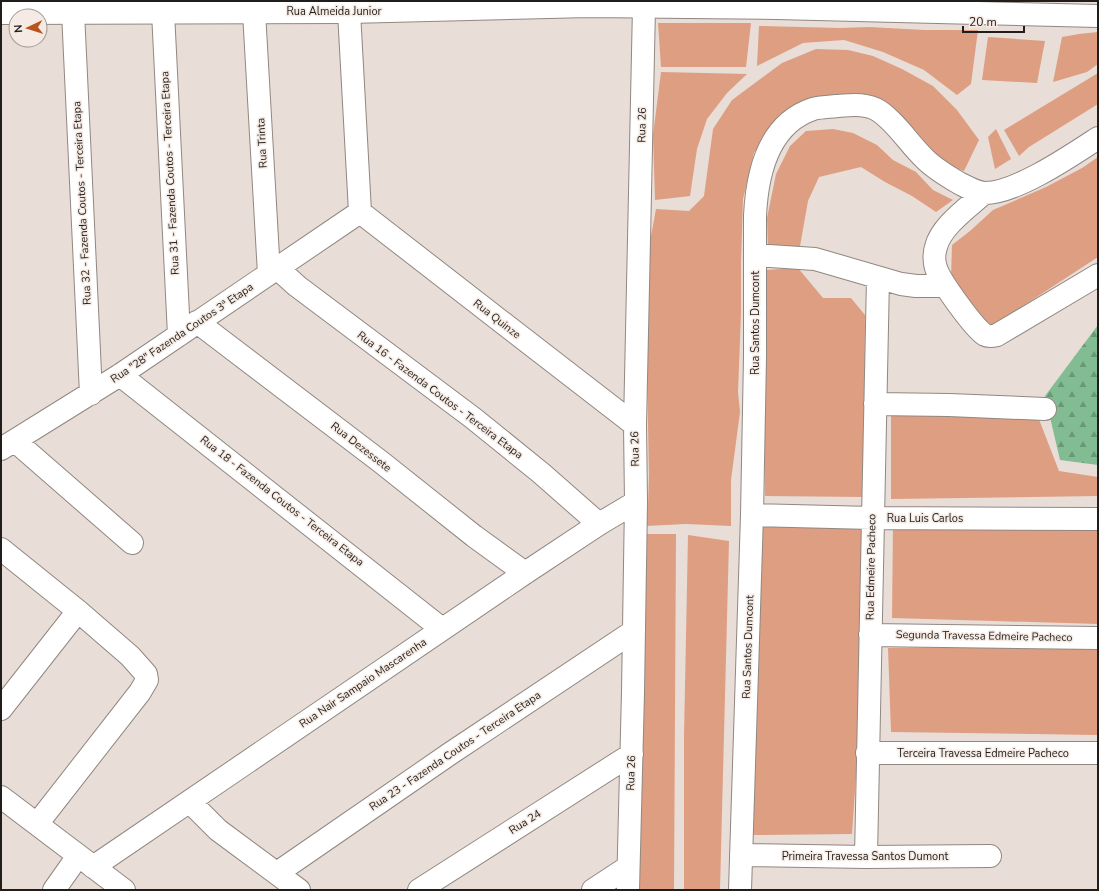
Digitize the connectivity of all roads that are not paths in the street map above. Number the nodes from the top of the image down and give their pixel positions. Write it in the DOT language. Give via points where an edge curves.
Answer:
graph roads {
  1 [pos="591,4"];
  2 [pos="776,5"];
  3 [pos="644,7"];
  4 [pos="1043,8"];
  5 [pos="73,12"];
  6 [pos="163,12"];
  7 [pos="254,12"];
  8 [pos="349,12"];
  9 [pos="1,13"];
  10 [pos="1098,16"];
  11 [pos="1098,138"];
  12 [pos="984,193"];
  13 [pos="360,212"];
  14 [pos="755,256"];
  15 [pos="273,271"];
  16 [pos="1098,275"];
  17 [pos="878,278"];
  18 [pos="945,286"];
  19 [pos="197,322"];
  20 [pos="179,334"];
  21 [pos="120,375"];
  22 [pos="90,394"];
  23 [pos="875,404"];
  24 [pos="1045,409"];
  25 [pos="635,425"];
  26 [pos="8,445"];
  27 [pos="636,502"];
  28 [pos="752,515"];
  29 [pos="872,518"];
  30 [pos="1098,519"];
  31 [pos="599,524"];
  32 [pos="132,543"];
  33 [pos="4,558"];
  34 [pos="525,573"];
  35 [pos="78,611"];
  36 [pos="442,629"];
  37 [pos="634,631"];
  38 [pos="870,635"];
  39 [pos="1098,638"];
  40 [pos="1,709"];
  41 [pos="867,753"];
  42 [pos="1098,753"];
  43 [pos="632,754"];
  44 [pos="190,802"];
  45 [pos="4,804"];
  46 [pos="37,824"];
  47 [pos="741,855"];
  48 [pos="990,856"];
  49 [pos="866,857"];
  50 [pos="86,861"];
  51 [pos="628,867"];
  52 [pos="278,873"];
  53 [pos="54,890"];
  54 [pos="124,890"];
  55 [pos="299,890"];
  56 [pos="419,890"];
  57 [pos="593,890"];
  58 [pos="628,890"];
  59 [pos="740,890"];
  1 -- 3 [label="street, Rua Almeida Junior"];
  1 -- 8 [label="street, Rua Almeida Junior"];
  2 -- 3 [label="street, Rua Almeida Junior"];
  2 -- 4 [label="street, Rua Almeida Junior"];
  3 -- 25 [label="street, Rua 26"];
  4 -- 10 [label="street, Rua Almeida Junior"];
  5 -- 6 [label="street, Rua Almeida Junior"];
  5 -- 9 [label="street, Rua Almeida Junior"];
  5 -- 22 [label="street, Rua 32 - Fazenda Coutos - Terceira Etapa"];
  6 -- 7 [label="street, Rua Almeida Junior"];
  6 -- 20 [label="street, Rua 31 - Fazenda Coutos - Terceira Etapa"];
  7 -- 8 [label="street, Rua Almeida Junior"];
  7 -- 15 [label="street, Rua Trinta"];
  8 -- 13 [label="street"];
  11 -- 12 [label="street, Rua Santos Dumcont" via="1034,177 1000,191"];
  12 -- 14 [label="street, Rua Santos Dumcont" via="974,191 944,175 925,159 884,115 870,106 848,105 815,109 793,118 785,125 767,154 756,195"];
  12 -- 18 [label="street" via="940,236 935,260 936,269"];
  13 -- 15 [label="street, Rua \"28\" Fazenda Coutos 3ª Etapa"];
  13 -- 25 [label="street, Rua Quinze"];
  14 -- 17 [label="street" via="815,259"];
  14 -- 28 [label="street, Rua Santos Dumcont"];
  15 -- 19 [label="street, Rua \"28\" Fazenda Coutos 3ª Etapa"];
  15 -- 31 [label="street, Rua 16 - Fazenda Coutos - Terceira Etapa" via="298,286 473,418"];
  16 -- 18 [label="street" via="991,336 984,334"];
  17 -- 18 [label="street" via="916,286"];
  17 -- 23 [label="street, Rua Edmeire Pacheco"];
  19 -- 20 [label="street, Rua \"28\" Fazenda Coutos 3ª Etapa"];
  19 -- 34 [label="street, Rua Dezessete"];
  20 -- 21 [label="street, Rua \"28\" Fazenda Coutos 3ª Etapa"];
  21 -- 22 [label="street, Rua \"28\" Fazenda Coutos 3ª Etapa"];
  21 -- 36 [label="street, Rua 18 - Fazenda Coutos - Terceira Etapa"];
  22 -- 26 [label="street, Rua \"28\" Fazenda Coutos 3ª Etapa"];
  23 -- 24 [label="street"];
  23 -- 29 [label="street, Rua Edmeire Pacheco"];
  25 -- 27 [label="street, Rua 26"];
  26 -- 32 [label="street"];
  27 -- 31 [label="street, Rua Nair Sampaio Mascarenha"];
  27 -- 37 [label="street, Rua 26"];
  28 -- 29 [label="street, Rua Luis Carlos"];
  28 -- 47 [label="street, Rua Santos Dumcont"];
  29 -- 30 [label="street, Rua Luis Carlos"];
  29 -- 38 [label="street, Rua Edmeire Pacheco"];
  31 -- 34 [label="street, Rua Nair Sampaio Mascarenha"];
  33 -- 35 [label="street"];
  34 -- 36 [label="street, Rua Nair Sampaio Mascarenha"];
  35 -- 40 [label="street"];
  35 -- 46 [label="street" via="130,656 146,674 147,680"];
  36 -- 44 [label="street, Rua Nair Sampaio Mascarenha"];
  37 -- 43 [label="street, Rua 26"];
  37 -- 52 [label="street, Rua 23 - Fazenda Coutos - Terceira Etapa"];
  38 -- 39 [label="street, Segunda Travessa Edmeire Pacheco"];
  38 -- 41 [label="street, Rua Edmeire Pacheco"];
  41 -- 42 [label="street, Terceira Travessa Edmeire Pacheco"];
  41 -- 49 [label="street, Rua Edmeire Pacheco"];
  43 -- 51 [label="street, Rua 26"];
  43 -- 56 [label="street, Rua 24"];
  44 -- 50 [label="street, Rua Nair Sampaio Mascarenha"];
  44 -- 52 [label="street" via="218,830"];
  45 -- 46 [label="street"];
  46 -- 50 [label="street"];
  47 -- 49 [label="street, Primeira Travessa Santos Dumont"];
  47 -- 59 [label="street, Rua Santos Dumcont"];
  48 -- 49 [label="street, Primeira Travessa Santos Dumont"];
  50 -- 53 [label="street"];
  50 -- 54 [label="street"];
  51 -- 57 [label="street"];
  51 -- 58 [label="street, Rua 26"];
  52 -- 55 [label="street"];
}
